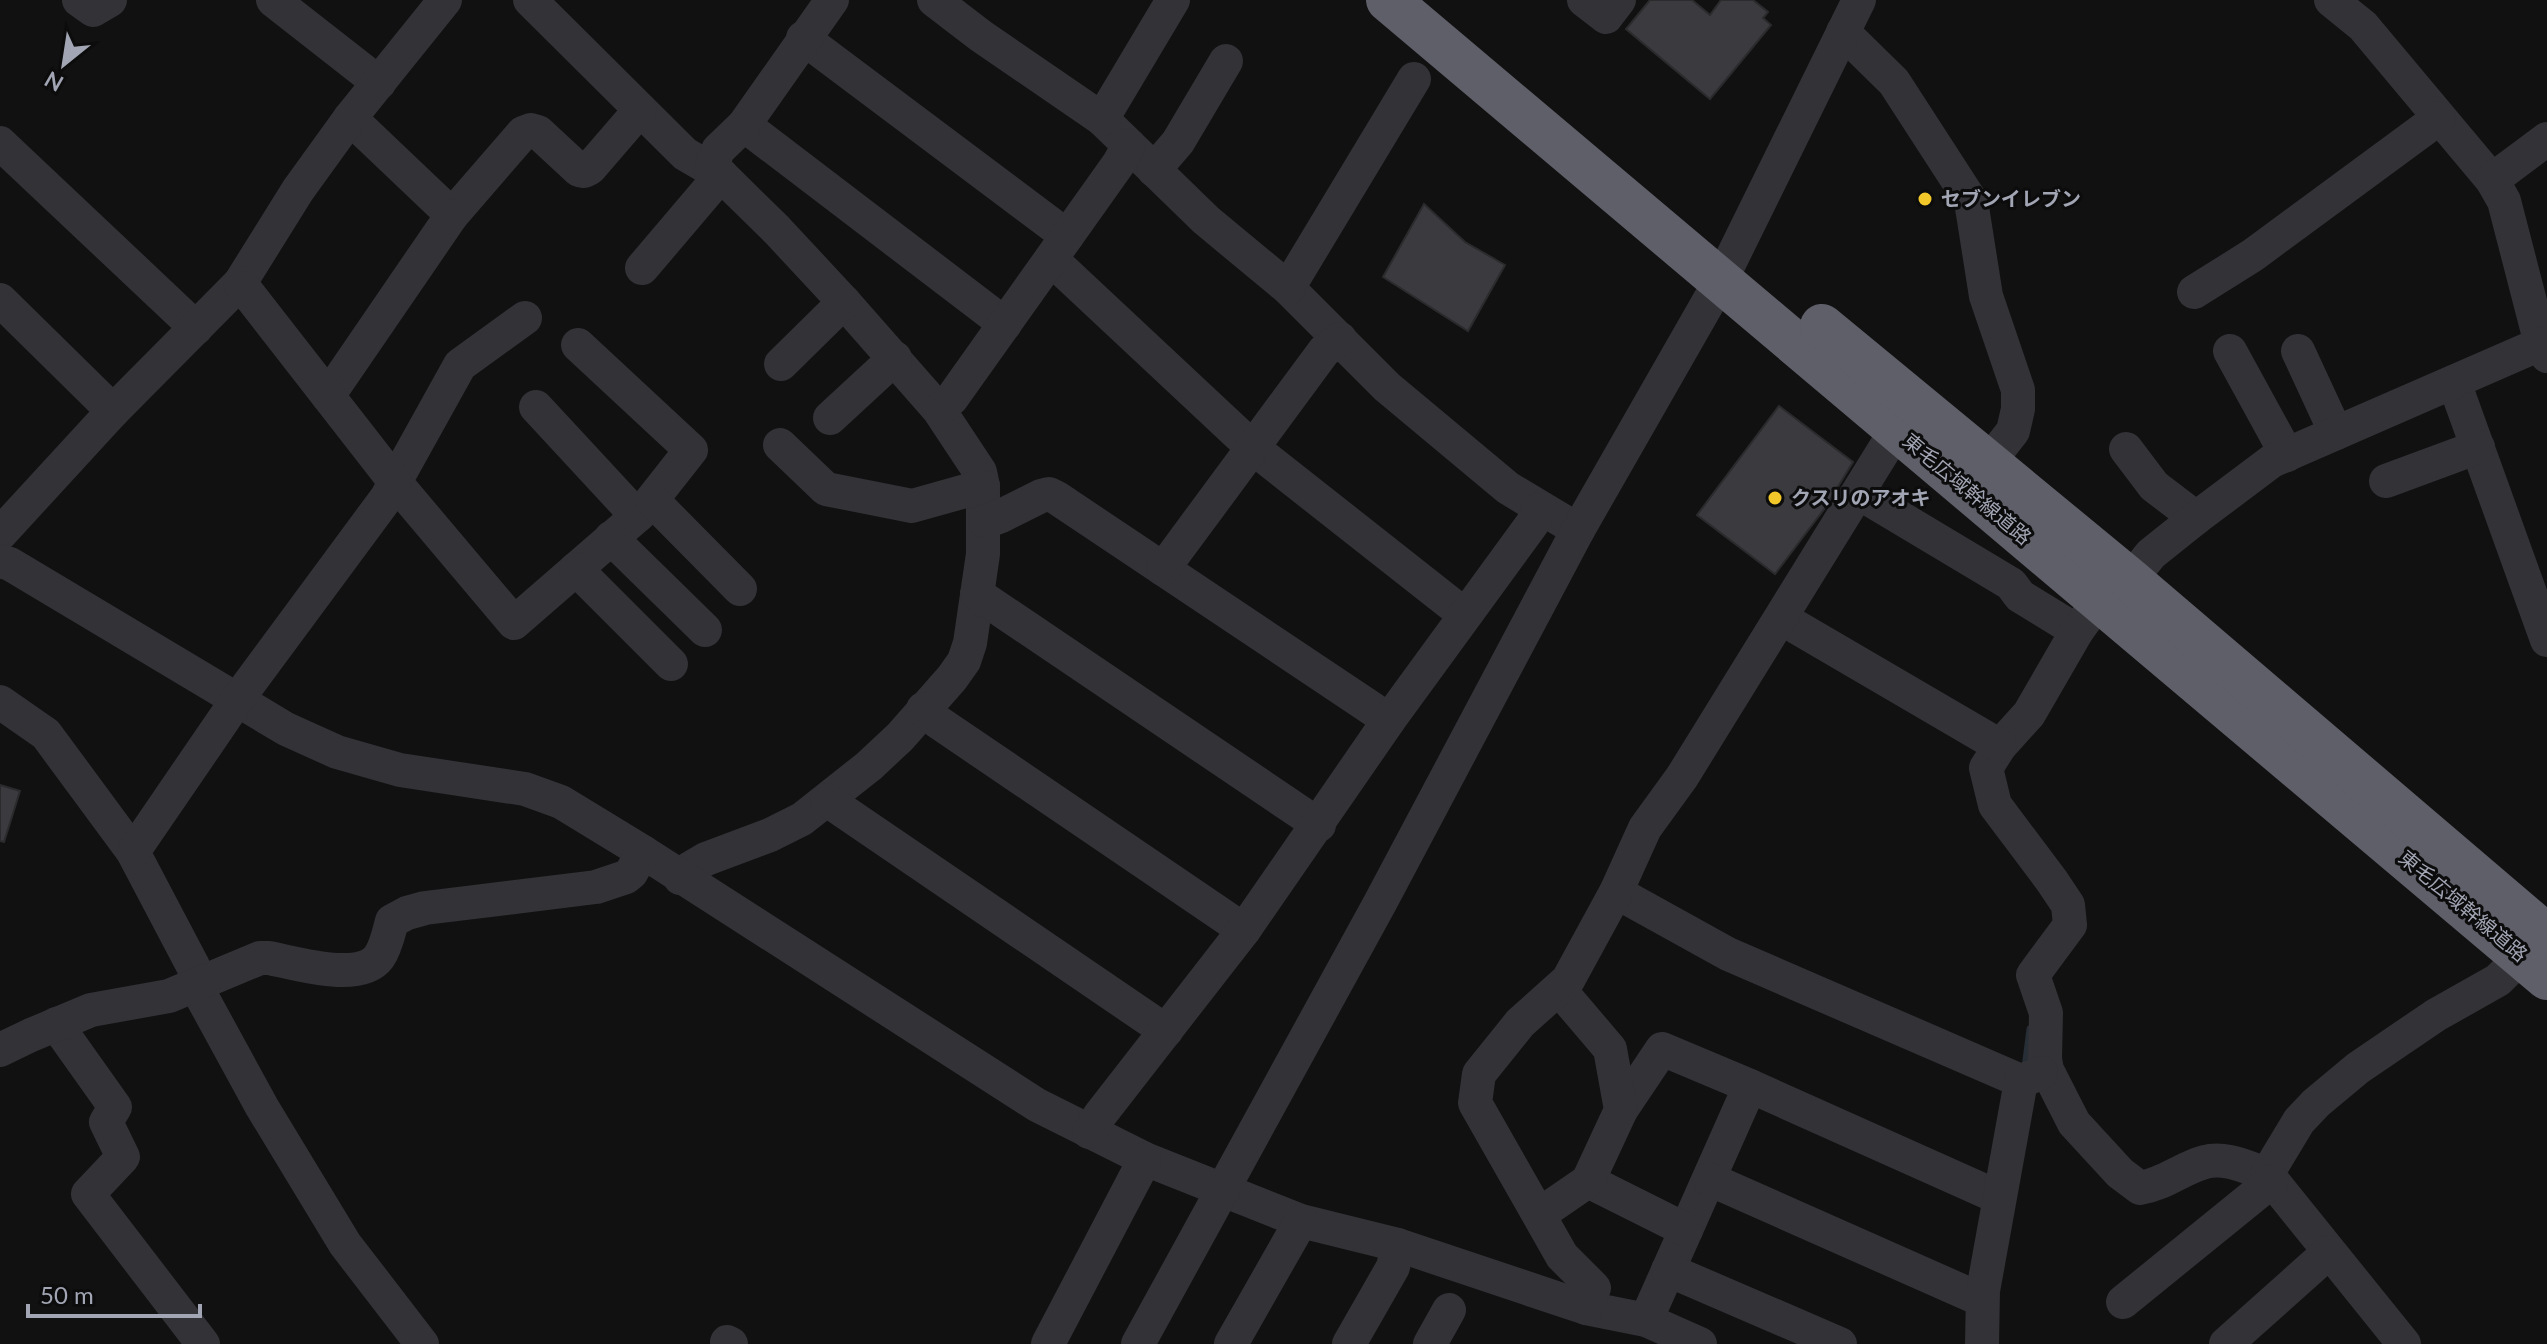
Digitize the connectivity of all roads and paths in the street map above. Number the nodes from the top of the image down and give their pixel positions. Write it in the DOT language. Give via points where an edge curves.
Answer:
graph roads {
  1 [pos="79,0"];
  2 [pos="110,0"];
  3 [pos="273,0"];
  4 [pos="445,0"];
  5 [pos="530,0"];
  6 [pos="832,0"];
  7 [pos="934,0"];
  8 [pos="1173,0"];
  9 [pos="1388,0"];
  10 [pos="1434,0"];
  11 [pos="1584,0"];
  12 [pos="1619,0"];
  13 [pos="1859,0"];
  14 [pos="2331,0"];
  15 [pos="1843,32"];
  16 [pos="803,38"];
  17 [pos="1226,61"];
  18 [pos="1414,79"];
  19 [pos="379,83"];
  20 [pos="640,110"];
  21 [pos="350,118"];
  22 [pos="2439,118"];
  23 [pos="1102,119"];
  24 [pos="744,125"];
  25 [pos="2547,139"];
  26 [pos="0,143"];
  27 [pos="1129,145"];
  28 [pos="1154,170"];
  29 [pos="716,172"];
  30 [pos="2492,180"];
  31 [pos="452,215"];
  32 [pos="1059,248"];
  33 [pos="1728,267"];
  34 [pos="642,268"];
  35 [pos="240,283"];
  36 [pos="1288,288"];
  37 [pos="2194,292"];
  38 [pos="0,300"];
  39 [pos="844,302"];
  40 [pos="525,318"];
  41 [pos="1005,324"];
  42 [pos="196,328"];
  43 [pos="1340,339"];
  44 [pos="578,345"];
  45 [pos="2545,347"];
  46 [pos="2230,351"];
  47 [pos="2298,351"];
  48 [pos="895,358"];
  49 [pos="781,364"];
  50 [pos="2454,382"];
  51 [pos="328,396"];
  52 [pos="536,407"];
  53 [pos="939,410"];
  54 [pos="113,411"];
  55 [pos="830,418"];
  56 [pos="1897,429"];
  57 [pos="2336,433"];
  58 [pos="780,445"];
  59 [pos="2478,447"];
  60 [pos="1253,448"];
  61 [pos="2126,449"];
  62 [pos="2287,455"];
  63 [pos="1988,463"];
  64 [pos="2386,481"];
  65 [pos="395,482"];
  66 [pos="983,486"];
  67 [pos="1859,493"];
  68 [pos="644,508"];
  69 [pos="1540,509"];
  70 [pos="2196,518"];
  71 [pos="985,522"];
  72 [pos="1578,530"];
  73 [pos="0,534"];
  74 [pos="611,538"];
  75 [pos="0,561"];
  76 [pos="576,569"];
  77 [pos="1163,569"];
  78 [pos="740,589"];
  79 [pos="977,594"];
  80 [pos="2102,604"];
  81 [pos="1465,615"];
  82 [pos="1781,618"];
  83 [pos="705,630"];
  84 [pos="2547,640"];
  85 [pos="671,664"];
  86 [pos="237,700"];
  87 [pos="0,702"];
  88 [pos="923,709"];
  89 [pos="1389,720"];
  90 [pos="2000,746"];
  91 [pos="827,800"];
  92 [pos="1319,825"];
  93 [pos="133,852"];
  94 [pos="643,852"];
  95 [pos="680,878"];
  96 [pos="1616,892"];
  97 [pos="1244,930"];
  98 [pos="2539,956"];
  99 [pos="200,984"];
  100 [pos="1559,989"];
  101 [pos="56,1024"];
  102 [pos="1166,1031"];
  103 [pos="0,1050"];
  104 [pos="2034,1076"];
  105 [pos="1750,1086"];
  106 [pos="1621,1110"];
  107 [pos="1089,1132"];
  108 [pos="1145,1159"];
  109 [pos="2270,1178"];
  110 [pos="1709,1179"];
  111 [pos="1588,1181"];
  112 [pos="1222,1189"];
  113 [pos="1998,1197"];
  114 [pos="1540,1214"];
  115 [pos="1301,1221"];
  116 [pos="1686,1230"];
  117 [pos="1398,1245"];
  118 [pos="2329,1252"];
  119 [pos="1668,1270"];
  120 [pos="1982,1300"];
  121 [pos="2123,1302"];
  122 [pos="1586,1308"];
  123 [pos="1449,1310"];
  124 [pos="1646,1320"];
  125 [pos="203,1344"];
  126 [pos="422,1344"];
  127 [pos="1048,1344"];
  128 [pos="1138,1344"];
  129 [pos="1231,1344"];
  130 [pos="1349,1344"];
  131 [pos="1430,1344"];
  132 [pos="1700,1344"];
  133 [pos="1840,1344"];
  134 [pos="1982,1344"];
  135 [pos="2226,1344"];
  136 [pos="2404,1344"];
  1 -- 2 [label="street" via="93,10"];
  3 -- 19 [label="street"];
  4 -- 19 [label="street"];
  5 -- 20 [label="street"];
  6 -- 16 [label="street"];
  7 -- 23 [label="street"];
  8 -- 23 [label="street"];
  9 -- 33 [label="highway, 東毛広域幹線道路"];
  10 -- 33 [label="highway, 東毛広域幹線道路"];
  11 -- 12 [label="street" via="1606,17"];
  13 -- 15 [label="street"];
  14 -- 22 [label="street" via="2363,26"];
  15 -- 33 [label="street"];
  15 -- 63 [label="street" via="1894,82 1971,201 1986,296 2018,390 2013,431"];
  16 -- 24 [label="street"];
  16 -- 32 [label="street"];
  17 -- 28 [label="street" via="1178,142"];
  18 -- 36 [label="street"];
  19 -- 21 [label="street"];
  20 -- 29 [label="street" via="685,154"];
  20 -- 31 [label="street" via="584,171 538,132 523,133"];
  21 -- 31 [label="street"];
  21 -- 35 [label="street"];
  22 -- 30 [label="street"];
  22 -- 37 [label="street"];
  23 -- 27 [label="street"];
  24 -- 29 [label="street" via="718,150"];
  24 -- 41 [label="street"];
  25 -- 30 [label="street"];
  26 -- 42 [label="street"];
  27 -- 28 [label="street"];
  27 -- 32 [label="street"];
  28 -- 36 [label="street"];
  29 -- 34 [label="street"];
  29 -- 39 [label="street"];
  30 -- 45 [label="street" via="2504,201"];
  31 -- 51 [label="street"];
  32 -- 41 [label="street"];
  32 -- 60 [label="street"];
  33 -- 56 [label="highway, 東毛広域幹線道路"];
  33 -- 63 [label="highway, 東毛広域幹線道路"];
  33 -- 72 [label="street"];
  35 -- 42 [label="street"];
  35 -- 51 [label="street"];
  36 -- 43 [label="street"];
  38 -- 54 [label="street"];
  39 -- 48 [label="street"];
  39 -- 49 [label="street"];
  40 -- 65 [label="street" via="460,365"];
  41 -- 53 [label="street"];
  42 -- 54 [label="street"];
  43 -- 60 [label="street" via="1324,351"];
  43 -- 69 [label="street" via="1387,387"];
  44 -- 68 [label="street" via="691,450"];
  45 -- 50 [label="street"];
  46 -- 62 [label="street"];
  47 -- 57 [label="street"];
  48 -- 53 [label="street"];
  48 -- 55 [label="street"];
  50 -- 57 [label="street"];
  50 -- 59 [label="street"];
  51 -- 65 [label="street"];
  52 -- 68 [label="street"];
  53 -- 66 [label="street" via="980,472"];
  54 -- 73 [label="street"];
  56 -- 67 [label="street"];
  56 -- 80 [label="highway, 東毛広域幹線道路"];
  57 -- 62 [label="street"];
  58 -- 66 [label="street" via="826,489 912,506"];
  59 -- 64 [label="street"];
  59 -- 84 [label="street"];
  60 -- 77 [label="street"];
  60 -- 81 [label="street"];
  61 -- 70 [label="street" via="2154,486"];
  62 -- 70 [label="street"];
  63 -- 80 [label="highway, 東毛広域幹線道路"];
  65 -- 76 [label="street" via="514,623"];
  65 -- 86 [label="street"];
  66 -- 71 [label="street"];
  67 -- 80 [label="street" via="2011,584 2020,596"];
  67 -- 82 [label="street"];
  68 -- 74 [label="street"];
  68 -- 78 [label="street"];
  69 -- 72 [label="street"];
  69 -- 81 [label="street"];
  70 -- 80 [label="street"];
  71 -- 77 [label="street" via="1049,494"];
  71 -- 79 [label="street"];
  72 -- 112 [label="street"];
  74 -- 76 [label="street"];
  74 -- 83 [label="street"];
  75 -- 86 [label="street"];
  76 -- 85 [label="street"];
  77 -- 89 [label="street"];
  79 -- 88 [label="street" via="964,661"];
  79 -- 92 [label="street"];
  80 -- 90 [label="street" via="2036,703"];
  80 -- 98 [label="highway, 東毛広域幹線道路"];
  81 -- 89 [label="street"];
  82 -- 90 [label="street"];
  82 -- 96 [label="street" via="1645,828"];
  86 -- 93 [label="street"];
  86 -- 94 [label="street" via="286,729 368,763 525,789 561,802"];
  87 -- 93 [label="street" via="46,734"];
  88 -- 91 [label="street" via="900,737"];
  88 -- 97 [label="street"];
  89 -- 92 [label="street"];
  90 -- 104 [label="street" via="1986,768 1995,805 2068,905 2070,925 2033,975 2046,1013 2045,1059"];
  91 -- 95 [label="street" via="802,819 706,859"];
  91 -- 102 [label="street"];
  92 -- 97 [label="street"];
  93 -- 99 [label="street"];
  94 -- 95 [label="street"];
  94 -- 99 [label="street" via="626,877 596,887 407,913 392,921 374,963 346,972 260,958"];
  95 -- 107 [label="street" via="1037,1105"];
  96 -- 100 [label="street"];
  96 -- 104 [label="street" via="1728,954"];
  97 -- 102 [label="street"];
  98 -- 109 [label="street" via="2436,1015 2358,1068 2299,1121"];
  99 -- 101 [label="street" via="169,996 91,1010"];
  99 -- 126 [label="street" via="203,999 262,1107 345,1244"];
  100 -- 106 [label="street" via="1610,1049"];
  100 -- 114 [label="street" via="1520,1023 1479,1074 1475,1103"];
  101 -- 103 [label="street"];
  101 -- 125 [label="street" via="115,1107 106,1122 123,1157 88,1194"];
  102 -- 107 [label="street"];
  104 -- 109 [label="street" via="2120,1173 2140,1188 2207,1161 2235,1163"];
  104 -- 113 [label="street"];
  105 -- 106 [label="street" via="1662,1049"];
  105 -- 110 [label="street"];
  105 -- 113 [label="street"];
  106 -- 111 [label="street"];
  107 -- 108 [label="street"];
  108 -- 112 [label="street"];
  108 -- 127 [label="street"];
  109 -- 118 [label="street"];
  109 -- 121 [label="street"];
  110 -- 116 [label="street"];
  110 -- 120 [label="street"];
  111 -- 114 [label="street"];
  111 -- 116 [label="street"];
  112 -- 115 [label="street"];
  112 -- 128 [label="street"];
  113 -- 120 [label="street"];
  114 -- 122 [label="street" via="1562,1256 1594,1288"];
  115 -- 117 [label="street"];
  115 -- 129 [label="street"];
  116 -- 119 [label="street"];
  117 -- 122 [label="street"];
  117 -- 130 [label="street" via="1393,1267"];
  118 -- 135 [label="street"];
  118 -- 136 [label="street"];
  119 -- 124 [label="street"];
  119 -- 133 [label="street"];
  120 -- 134 [label="street"];
  122 -- 124 [label="street"];
  123 -- 131 [label="street"];
  124 -- 132 [label="street"];
}
